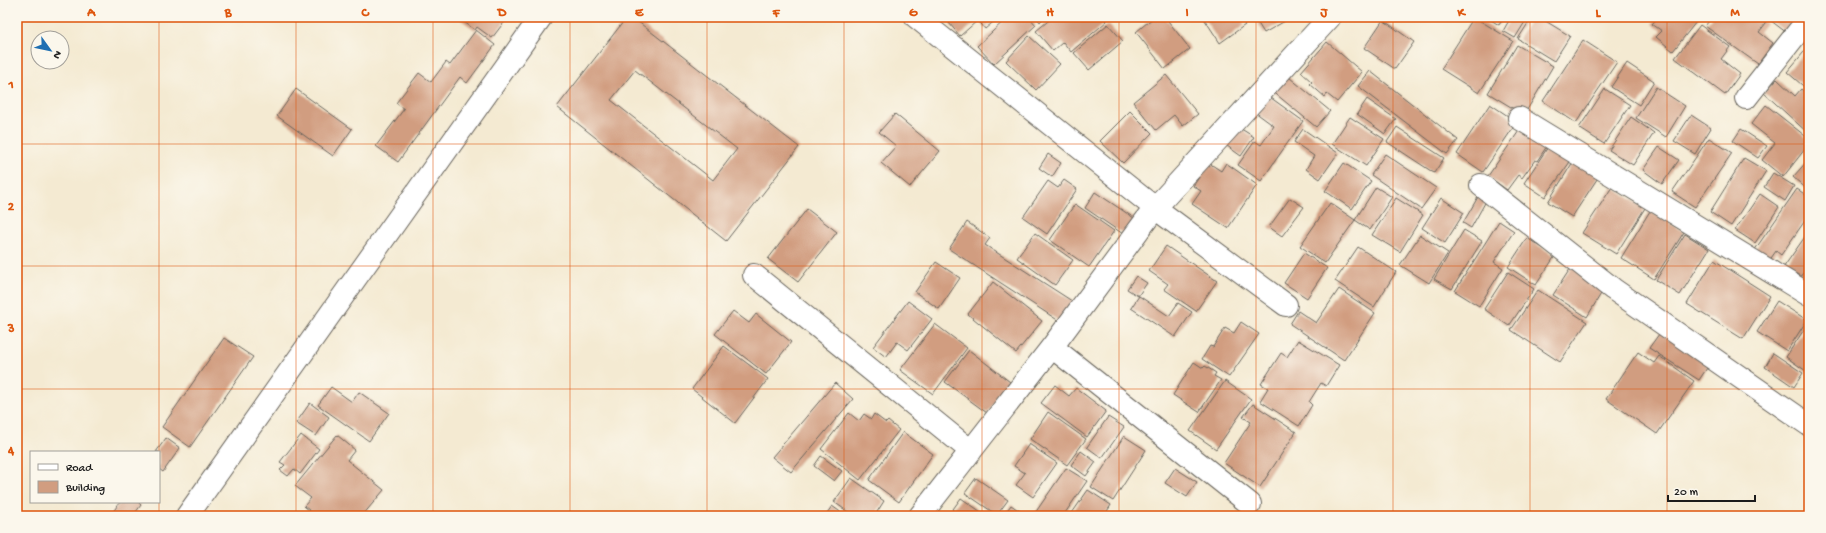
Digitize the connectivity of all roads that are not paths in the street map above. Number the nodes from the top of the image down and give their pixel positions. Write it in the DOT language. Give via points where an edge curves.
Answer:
graph roads {
  1 [pos="541,17"];
  2 [pos="916,17"];
  3 [pos="1330,17"];
  4 [pos="1809,18"];
  5 [pos="1746,98"];
  6 [pos="1519,118"];
  7 [pos="1482,185"];
  8 [pos="1155,208"];
  9 [pos="754,275"];
  10 [pos="1809,295"];
  11 [pos="1286,305"];
  12 [pos="1052,347"];
  13 [pos="1809,425"];
  14 [pos="971,451"];
  15 [pos="1250,504"];
  16 [pos="187,516"];
  17 [pos="920,516"];
  1 -- 16 [label="street"];
  2 -- 8 [label="street"];
  3 -- 8 [label="street"];
  4 -- 5 [label="street"];
  6 -- 10 [label="street"];
  7 -- 13 [label="street" via="1613,289"];
  8 -- 11 [label="street"];
  8 -- 12 [label="street"];
  9 -- 14 [label="street"];
  12 -- 14 [label="street"];
  12 -- 15 [label="street"];
  14 -- 17 [label="street"];
}
